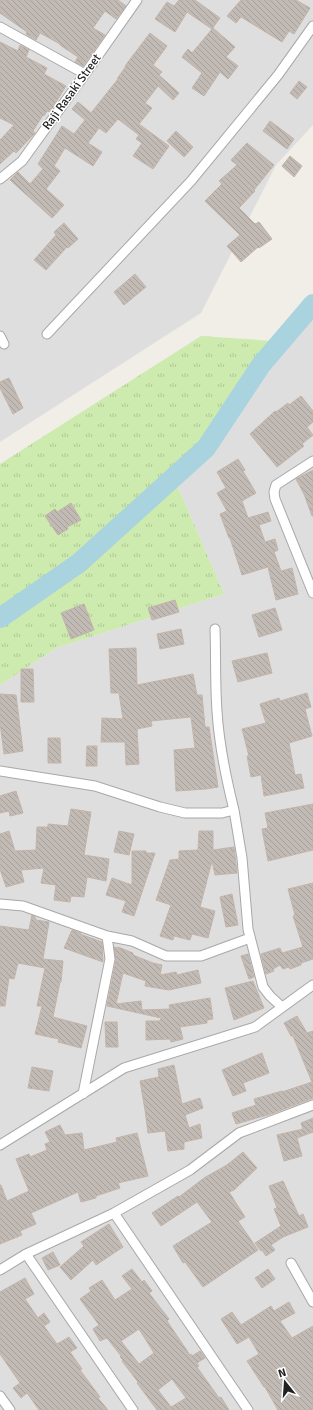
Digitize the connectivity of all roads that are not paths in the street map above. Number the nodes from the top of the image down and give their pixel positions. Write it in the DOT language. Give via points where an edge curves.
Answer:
graph roads {
  1 [pos="137,0"];
  2 [pos="313,26"];
  3 [pos="0,27"];
  4 [pos="85,74"];
  5 [pos="0,179"];
  6 [pos="46,334"];
  7 [pos="313,460"];
  8 [pos="313,593"];
  9 [pos="215,629"];
  10 [pos="0,771"];
  11 [pos="234,810"];
  12 [pos="0,904"];
  13 [pos="107,936"];
  14 [pos="250,938"];
  15 [pos="313,985"];
  16 [pos="282,1007"];
  17 [pos="83,1094"];
  18 [pos="313,1105"];
  19 [pos="0,1145"];
  20 [pos="114,1213"];
  21 [pos="26,1254"];
  22 [pos="291,1264"];
  23 [pos="0,1270"];
  24 [pos="313,1302"];
  25 [pos="0,1396"];
  26 [pos="10,1410"];
  27 [pos="133,1410"];
  28 [pos="248,1410"];
  1 -- 4 [label="street, Raji Rasaki Street"];
  2 -- 6 [label="street" via="278,75 191,181"];
  3 -- 4 [label="street"];
  4 -- 5 [label="street, Raji Rasaki Street" via="22,161"];
  7 -- 8 [label="street" via="276,485 274,492"];
  9 -- 11 [label="street" via="219,734"];
  10 -- 11 [label="street" via="96,786 185,813 222,813"];
  11 -- 14 [label="street"];
  12 -- 13 [label="street" via="23,906"];
  13 -- 14 [label="street" via="132,941 166,956 186,957 201,956"];
  13 -- 17 [label="street" via="110,959"];
  14 -- 16 [label="street" via="263,986"];
  15 -- 16 [label="street"];
  16 -- 17 [label="street" via="255,1027 124,1068"];
  17 -- 19 [label="street"];
  18 -- 20 [label="street" via="239,1133 190,1170"];
  20 -- 21 [label="street"];
  20 -- 28 [label="street"];
  21 -- 23 [label="street"];
  21 -- 27 [label="street"];
  22 -- 24 [label="street"];
  25 -- 26 [label="street"];
}
